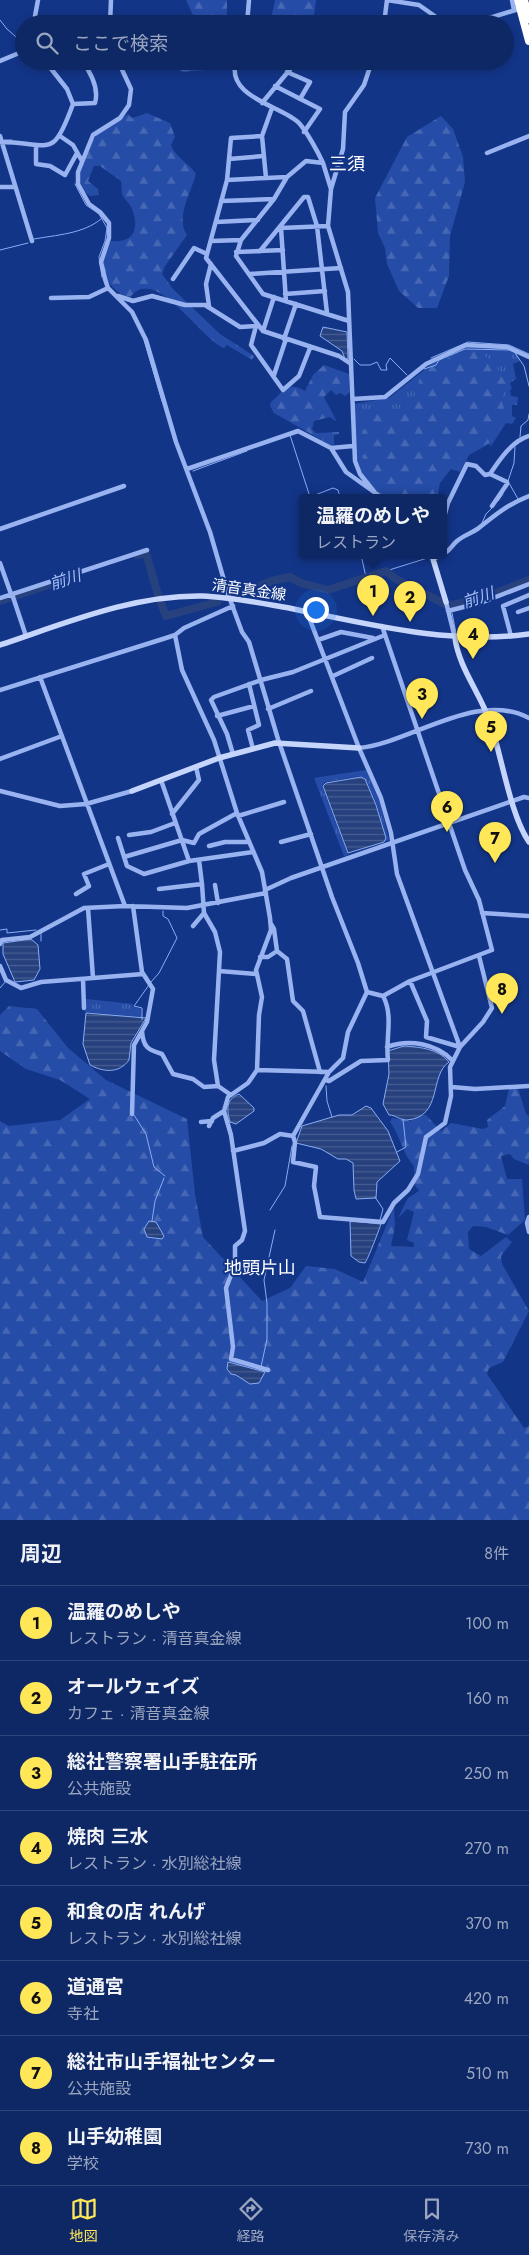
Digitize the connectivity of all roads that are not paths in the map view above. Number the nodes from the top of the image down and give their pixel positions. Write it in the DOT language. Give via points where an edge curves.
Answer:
graph roads {
  1 [pos="38,0"];
  2 [pos="111,0"];
  3 [pos="249,0"];
  4 [pos="387,0"];
  5 [pos="512,0"];
  6 [pos="518,0"];
  7 [pos="521,6"];
  8 [pos="36,15"];
  9 [pos="110,15"];
  10 [pos="248,15"];
  11 [pos="385,15"];
  12 [pos="433,15"];
  13 [pos="496,15"];
  14 [pos="529,19"];
  15 [pos="529,41"];
  16 [pos="15,55"];
  17 [pos="0,61"];
  18 [pos="52,70"];
  19 [pos="89,70"];
  20 [pos="122,70"];
  21 [pos="234,70"];
  22 [pos="369,70"];
  23 [pos="288,72"];
  24 [pos="276,86"];
  25 [pos="300,99"];
  26 [pos="262,103"];
  27 [pos="73,104"];
  28 [pos="272,108"];
  29 [pos="304,132"];
  30 [pos="60,136"];
  31 [pos="262,136"];
  32 [pos="529,136"];
  33 [pos="1,140"];
  34 [pos="36,146"];
  35 [pos="77,153"];
  36 [pos="487,153"];
  37 [pos="264,156"];
  38 [pos="229,159"];
  39 [pos="82,161"];
  40 [pos="324,163"];
  41 [pos="287,177"];
  42 [pos="266,178"];
  43 [pos="226,180"];
  44 [pos="0,187"];
  45 [pos="15,187"];
  46 [pos="331,189"];
  47 [pos="274,199"];
  48 [pos="221,201"];
  49 [pos="258,220"];
  50 [pos="216,222"];
  51 [pos="317,226"];
  52 [pos="328,226"];
  53 [pos="280,227"];
  54 [pos="241,240"];
  55 [pos="32,241"];
  56 [pos="211,241"];
  57 [pos="283,250"];
  58 [pos="260,251"];
  59 [pos="236,252"];
  60 [pos="207,254"];
  61 [pos="210,264"];
  62 [pos="341,268"];
  63 [pos="324,269"];
  64 [pos="284,272"];
  65 [pos="250,274"];
  66 [pos="173,279"];
  67 [pos="108,288"];
  68 [pos="325,291"];
  69 [pos="285,294"];
  70 [pos="116,296"];
  71 [pos="274,297"];
  72 [pos="51,298"];
  73 [pos="286,301"];
  74 [pos="296,304"];
  75 [pos="209,306"];
  76 [pos="327,313"];
  77 [pos="349,321"];
  78 [pos="256,326"];
  79 [pos="263,331"];
  80 [pos="285,339"];
  81 [pos="310,348"];
  82 [pos="529,357"];
  83 [pos="351,364"];
  84 [pos="274,375"];
  85 [pos="353,399"];
  86 [pos="529,436"];
  87 [pos="353,446"];
  88 [pos="331,448"];
  89 [pos="187,469"];
  90 [pos="490,474"];
  91 [pos="124,486"];
  92 [pos="375,494"];
  93 [pos="376,494"];
  94 [pos="529,496"];
  95 [pos="492,506"];
  96 [pos="447,507"];
  97 [pos="0,529"];
  98 [pos="147,550"];
  99 [pos="447,553"];
  100 [pos="433,559"];
  101 [pos="0,563"];
  102 [pos="529,584"];
  103 [pos="12,595"];
  104 [pos="529,595"];
  105 [pos="499,596"];
  106 [pos="0,598"];
  107 [pos="230,598"];
  108 [pos="233,606"];
  109 [pos="503,606"];
  110 [pos="448,608"];
  111 [pos="529,608"];
  112 [pos="307,612"];
  113 [pos="518,612"];
  114 [pos="382,626"];
  115 [pos="529,634"];
  116 [pos="176,635"];
  117 [pos="385,635"];
  118 [pos="26,636"];
  119 [pos="511,636"];
  120 [pos="373,638"];
  121 [pos="455,638"];
  122 [pos="318,640"];
  123 [pos="0,645"];
  124 [pos="326,658"];
  125 [pos="372,658"];
  126 [pos="333,676"];
  127 [pos="40,677"];
  128 [pos="261,680"];
  129 [pos="249,684"];
  130 [pos="0,690"];
  131 [pos="311,691"];
  132 [pos="254,706"];
  133 [pos="268,709"];
  134 [pos="486,711"];
  135 [pos="217,716"];
  136 [pos="529,718"];
  137 [pos="418,730"];
  138 [pos="62,736"];
  139 [pos="279,743"];
  140 [pos="359,748"];
  141 [pos="253,749"];
  142 [pos="233,754"];
  143 [pos="219,758"];
  144 [pos="0,760"];
  145 [pos="196,767"];
  146 [pos="161,780"];
  147 [pos="0,790"];
  148 [pos="132,791"];
  149 [pos="529,798"];
  150 [pos="284,802"];
  151 [pos="513,802"];
  152 [pos="86,804"];
  153 [pos="172,814"];
  154 [pos="237,815"];
  155 [pos="175,823"];
  156 [pos="450,823"];
  157 [pos="311,834"];
  158 [pos="129,835"];
  159 [pos="118,838"];
  160 [pos="182,840"];
  161 [pos="249,842"];
  162 [pos="281,842"];
  163 [pos="529,842"];
  164 [pos="393,843"];
  165 [pos="209,846"];
  166 [pos="253,852"];
  167 [pos="124,857"];
  168 [pos="199,860"];
  169 [pos="189,861"];
  170 [pos="109,864"];
  171 [pos="324,867"];
  172 [pos="202,884"];
  173 [pos="215,885"];
  174 [pos="159,889"];
  175 [pos="266,892"];
  176 [pos="76,894"];
  177 [pos="218,903"];
  178 [pos="125,906"];
  179 [pos="133,906"];
  180 [pos="204,906"];
  181 [pos="88,908"];
  182 [pos="204,913"];
  183 [pos="482,913"];
  184 [pos="529,916"];
  185 [pos="270,923"];
  186 [pos="193,926"];
  187 [pos="0,944"];
  188 [pos="278,951"];
  189 [pos="479,956"];
  190 [pos="260,957"];
  191 [pos="0,966"];
  192 [pos="219,971"];
  193 [pos="431,972"];
  194 [pos="143,974"];
  195 [pos="256,974"];
  196 [pos="93,978"];
  197 [pos="83,979"];
  198 [pos="410,981"];
  199 [pos="367,992"];
  200 [pos="383,996"];
  201 [pos="84,1008"];
  202 [pos="142,1030"];
  203 [pos="387,1047"];
  204 [pos="460,1047"];
  205 [pos="453,1061"];
  206 [pos="257,1070"];
  207 [pos="320,1072"];
  208 [pos="329,1072"];
  209 [pos="326,1080"];
  210 [pos="218,1086"];
  211 [pos="529,1086"];
  212 [pos="452,1087"];
  213 [pos="231,1095"];
  214 [pos="224,1111"];
  215 [pos="132,1114"];
  216 [pos="201,1122"];
  217 [pos="293,1136"];
  218 [pos="233,1151"];
  219 [pos="529,1218"];
  220 [pos="529,1232"];
  221 [pos="268,1370"];
  1 -- 8 [label="street"];
  2 -- 9 [label="street"];
  3 -- 10 [label="street"];
  4 -- 11 [label="street"];
  4 -- 12 [label="street" via="419,5"];
  5 -- 7 [label="street"];
  6 -- 7 [label="highway"];
  7 -- 13 [label="street"];
  7 -- 14 [label="highway"];
  7 -- 15 [label="highway"];
  16 -- 17 [label="street"];
  18 -- 27 [label="street" via="69,92"];
  19 -- 27 [label="street" via="95,104"];
  20 -- 39 [label="street" via="131,89 129,105 120,118 93,135"];
  21 -- 26 [label="street" via="240,86"];
  22 -- 46 [label="street" via="364,85 345,112 343,149"];
  23 -- 24 [label="street"];
  23 -- 25 [label="street" via="310,82"];
  24 -- 25 [label="street"];
  24 -- 26 [label="street"];
  25 -- 29 [label="street" via="320,109"];
  26 -- 28 [label="street"];
  27 -- 30 [label="street"];
  28 -- 29 [label="street" via="299,123"];
  28 -- 31 [label="street"];
  29 -- 40 [label="street"];
  30 -- 34 [label="street" via="50,145"];
  30 -- 35 [label="street" via="73,145"];
  31 -- 37 [label="street"];
  31 -- 38 [label="street" via="231,138"];
  32 -- 36 [label="street"];
  33 -- 34 [label="street"];
  33 -- 45 [label="street"];
  34 -- 35 [label="street" via="36,164 50,166 65,175"];
  35 -- 39 [label="street"];
  37 -- 38 [label="street"];
  37 -- 42 [label="street"];
  38 -- 43 [label="street"];
  39 -- 67 [label="street" via="78,184 89,204 106,218 110,230 101,262"];
  40 -- 41 [label="street" via="306,161"];
  40 -- 46 [label="street"];
  41 -- 42 [label="street"];
  41 -- 47 [label="street"];
  42 -- 43 [label="street"];
  43 -- 48 [label="street"];
  44 -- 45 [label="street"];
  45 -- 55 [label="street"];
  46 -- 52 [label="street"];
  47 -- 48 [label="street"];
  47 -- 49 [label="street"];
  48 -- 50 [label="street"];
  49 -- 50 [label="street"];
  49 -- 54 [label="street"];
  50 -- 56 [label="street"];
  51 -- 52 [label="street"];
  51 -- 53 [label="street"];
  51 -- 53 [label="street" via="308,196"];
  51 -- 63 [label="street"];
  52 -- 62 [label="street"];
  53 -- 57 [label="street"];
  53 -- 58 [label="street"];
  54 -- 56 [label="street"];
  54 -- 59 [label="street"];
  56 -- 60 [label="street"];
  57 -- 58 [label="street"];
  57 -- 64 [label="street"];
  58 -- 59 [label="street"];
  59 -- 65 [label="street"];
  60 -- 61 [label="street"];
  60 -- 66 [label="street" via="194,248"];
  61 -- 75 [label="street" via="206,284"];
  61 -- 78 [label="street"];
  62 -- 63 [label="street"];
  62 -- 77 [label="street" via="348,292"];
  63 -- 64 [label="street"];
  63 -- 68 [label="street"];
  64 -- 65 [label="street"];
  64 -- 69 [label="street"];
  65 -- 71 [label="street" via="263,294"];
  67 -- 70 [label="street"];
  67 -- 72 [label="street" via="89,297"];
  68 -- 69 [label="street"];
  68 -- 76 [label="street"];
  69 -- 73 [label="street"];
  70 -- 75 [label="street" via="133,300 152,296"];
  70 -- 89 [label="street" via="132,312 146,340"];
  71 -- 73 [label="street"];
  71 -- 79 [label="street"];
  73 -- 74 [label="street"];
  74 -- 76 [label="street"];
  74 -- 80 [label="street"];
  75 -- 78 [label="street" via="240,327"];
  76 -- 77 [label="street"];
  77 -- 83 [label="street"];
  78 -- 79 [label="street"];
  78 -- 84 [label="street" via="251,345"];
  79 -- 80 [label="street"];
  80 -- 81 [label="street"];
  80 -- 84 [label="street"];
  81 -- 83 [label="street" via="339,356"];
  81 -- 84 [label="street" via="299,376 283,390"];
  82 -- 85 [label="street" via="507,347 466,345 426,364 385,397"];
  83 -- 85 [label="street"];
  85 -- 87 [label="street"];
  86 -- 90 [label="street" via="518,440"];
  87 -- 88 [label="street"];
  87 -- 93 [label="street" via="357,468"];
  88 -- 89 [label="street" via="295,431"];
  88 -- 92 [label="street" via="346,472"];
  89 -- 107 [label="street"];
  90 -- 95 [label="street" via="507,482"];
  90 -- 96 [label="street" via="485,475 476,466 467,464"];
  91 -- 97 [label="street"];
  94 -- 99 [label="street" via="456,542"];
  98 -- 103 [label="street"];
  100 -- 110 [label="main road"];
  101 -- 103 [label="street"];
  102 -- 105 [label="street"];
  103 -- 106 [label="street"];
  103 -- 118 [label="street"];
  104 -- 109 [label="street"];
  105 -- 109 [label="street"];
  105 -- 110 [label="street"];
  107 -- 108 [label="street"];
  107 -- 112 [label="main road, 清音真金線"];
  107 -- 118 [label="main road, 清音真金線" via="178,597 145,601 112,608"];
  108 -- 116 [label="street" via="184,628"];
  108 -- 128 [label="street"];
  109 -- 119 [label="street"];
  110 -- 121 [label="street"];
  111 -- 113 [label="street"];
  112 -- 114 [label="main road, 清音真金線"];
  112 -- 122 [label="street"];
  114 -- 117 [label="street"];
  114 -- 121 [label="main road, 清音真金線"];
  115 -- 119 [label="main road, 清音真金線"];
  116 -- 127 [label="street"];
  116 -- 143 [label="street" via="182,670"];
  117 -- 120 [label="street"];
  117 -- 137 [label="street"];
  118 -- 123 [label="main road, 清音真金線"];
  119 -- 121 [label="main road, 清音真金線"];
  120 -- 122 [label="street" via="341,632"];
  120 -- 124 [label="street"];
  121 -- 134 [label="main road" via="458,656"];
  122 -- 124 [label="street"];
  124 -- 126 [label="street"];
  124 -- 128 [label="street"];
  125 -- 126 [label="street"];
  126 -- 140 [label="street"];
  127 -- 130 [label="street"];
  127 -- 138 [label="street"];
  128 -- 129 [label="street"];
  128 -- 133 [label="street"];
  129 -- 132 [label="street"];
  129 -- 135 [label="street" via="214,697 211,700"];
  131 -- 133 [label="street"];
  132 -- 135 [label="street"];
  132 -- 141 [label="street" via="259,724 248,730"];
  133 -- 139 [label="street"];
  134 -- 136 [label="street" via="518,713"];
  134 -- 137 [label="street"];
  134 -- 151 [label="main road"];
  135 -- 142 [label="street"];
  137 -- 140 [label="street"];
  137 -- 156 [label="street"];
  138 -- 144 [label="street"];
  138 -- 152 [label="street"];
  139 -- 140 [label="main road"];
  139 -- 141 [label="main road"];
  139 -- 157 [label="street"];
  140 -- 164 [label="street" via="381,798"];
  141 -- 142 [label="main road"];
  142 -- 143 [label="main road"];
  143 -- 145 [label="main road"];
  143 -- 154 [label="street"];
  145 -- 146 [label="main road"];
  145 -- 153 [label="street" via="199,780"];
  146 -- 148 [label="main road"];
  146 -- 153 [label="street"];
  147 -- 152 [label="street" via="60,806"];
  148 -- 152 [label="street"];
  149 -- 151 [label="street"];
  150 -- 154 [label="street"];
  151 -- 156 [label="street"];
  151 -- 163 [label="main road"];
  152 -- 170 [label="street"];
  153 -- 155 [label="street"];
  154 -- 160 [label="street" via="198,834 194,844"];
  154 -- 161 [label="street"];
  155 -- 158 [label="street" via="152,832"];
  155 -- 160 [label="street"];
  156 -- 164 [label="street"];
  156 -- 183 [label="street"];
  157 -- 162 [label="street"];
  157 -- 171 [label="street"];
  159 -- 167 [label="street"];
  160 -- 167 [label="street"];
  160 -- 169 [label="street"];
  161 -- 165 [label="street"];
  161 -- 166 [label="street"];
  164 -- 171 [label="street"];
  164 -- 193 [label="street" via="397,874"];
  166 -- 168 [label="street"];
  166 -- 175 [label="street"];
  167 -- 169 [label="street" via="127,866 144,874"];
  168 -- 169 [label="street"];
  168 -- 172 [label="street"];
  170 -- 176 [label="street" via="84,874 89,886"];
  170 -- 178 [label="street"];
  171 -- 175 [label="street" via="291,878"];
  171 -- 199 [label="street"];
  172 -- 174 [label="street"];
  172 -- 180 [label="street"];
  173 -- 177 [label="street"];
  175 -- 177 [label="street"];
  175 -- 185 [label="street"];
  177 -- 180 [label="street"];
  178 -- 179 [label="street"];
  178 -- 181 [label="street"];
  179 -- 180 [label="street" via="175,909"];
  179 -- 194 [label="street"];
  180 -- 182 [label="street"];
  181 -- 187 [label="street" via="30,937 2,940"];
  181 -- 196 [label="street"];
  182 -- 186 [label="street"];
  182 -- 192 [label="street" via="218,943"];
  183 -- 184 [label="street"];
  183 -- 189 [label="street" via="492,950"];
  185 -- 188 [label="street"];
  185 -- 190 [label="street" via="271,930"];
  188 -- 190 [label="street" via="268,957"];
  188 -- 207 [label="street" via="287,959 293,1001 303,1011"];
  189 -- 193 [label="street"];
  189 -- 204 [label="street" via="492,1008"];
  190 -- 195 [label="street"];
  191 -- 197 [label="street" via="6,981 21,988 41,982"];
  192 -- 195 [label="street"];
  192 -- 210 [label="street" via="214,1060"];
  193 -- 198 [label="street"];
  193 -- 204 [label="street"];
  194 -- 196 [label="street"];
  194 -- 202 [label="street" via="153,995"];
  195 -- 206 [label="street" via="262,997"];
  196 -- 197 [label="street"];
  197 -- 201 [label="street"];
  198 -- 200 [label="street"];
  198 -- 204 [label="street" via="427,1021 426,1037"];
  199 -- 200 [label="street"];
  199 -- 208 [label="street" via="350,1028 343,1058"];
  200 -- 203 [label="street" via="388,1009 390,1039"];
  202 -- 210 [label="street" via="144,1046 162,1054 173,1074 193,1079 204,1087"];
  202 -- 215 [label="street" via="134,1045"];
  203 -- 205 [label="street" via="405,1042 425,1045 445,1052"];
  203 -- 209 [label="street" via="388,1060 361,1061"];
  204 -- 205 [label="street"];
  205 -- 212 [label="street" via="449,1070"];
  206 -- 207 [label="street"];
  206 -- 213 [label="street" via="248,1083"];
  207 -- 208 [label="street"];
  208 -- 209 [label="street"];
  209 -- 217 [label="street"];
  210 -- 213 [label="street"];
  211 -- 212 [label="street"];
  212 -- 217 [label="street" via="445,1123 426,1137 418,1174 394,1203 385,1220 380,1222 320,1217 314,1186 316,1167 293,1162"];
  213 -- 214 [label="street"];
  214 -- 216 [label="street" via="211,1123"];
  214 -- 218 [label="street"];
  217 -- 218 [label="street" via="280,1134 264,1143"];
  218 -- 221 [label="street" via="245,1231 235,1246 235,1265 226,1288 233,1347 231,1359"];
  219 -- 220 [label="street"];
}
